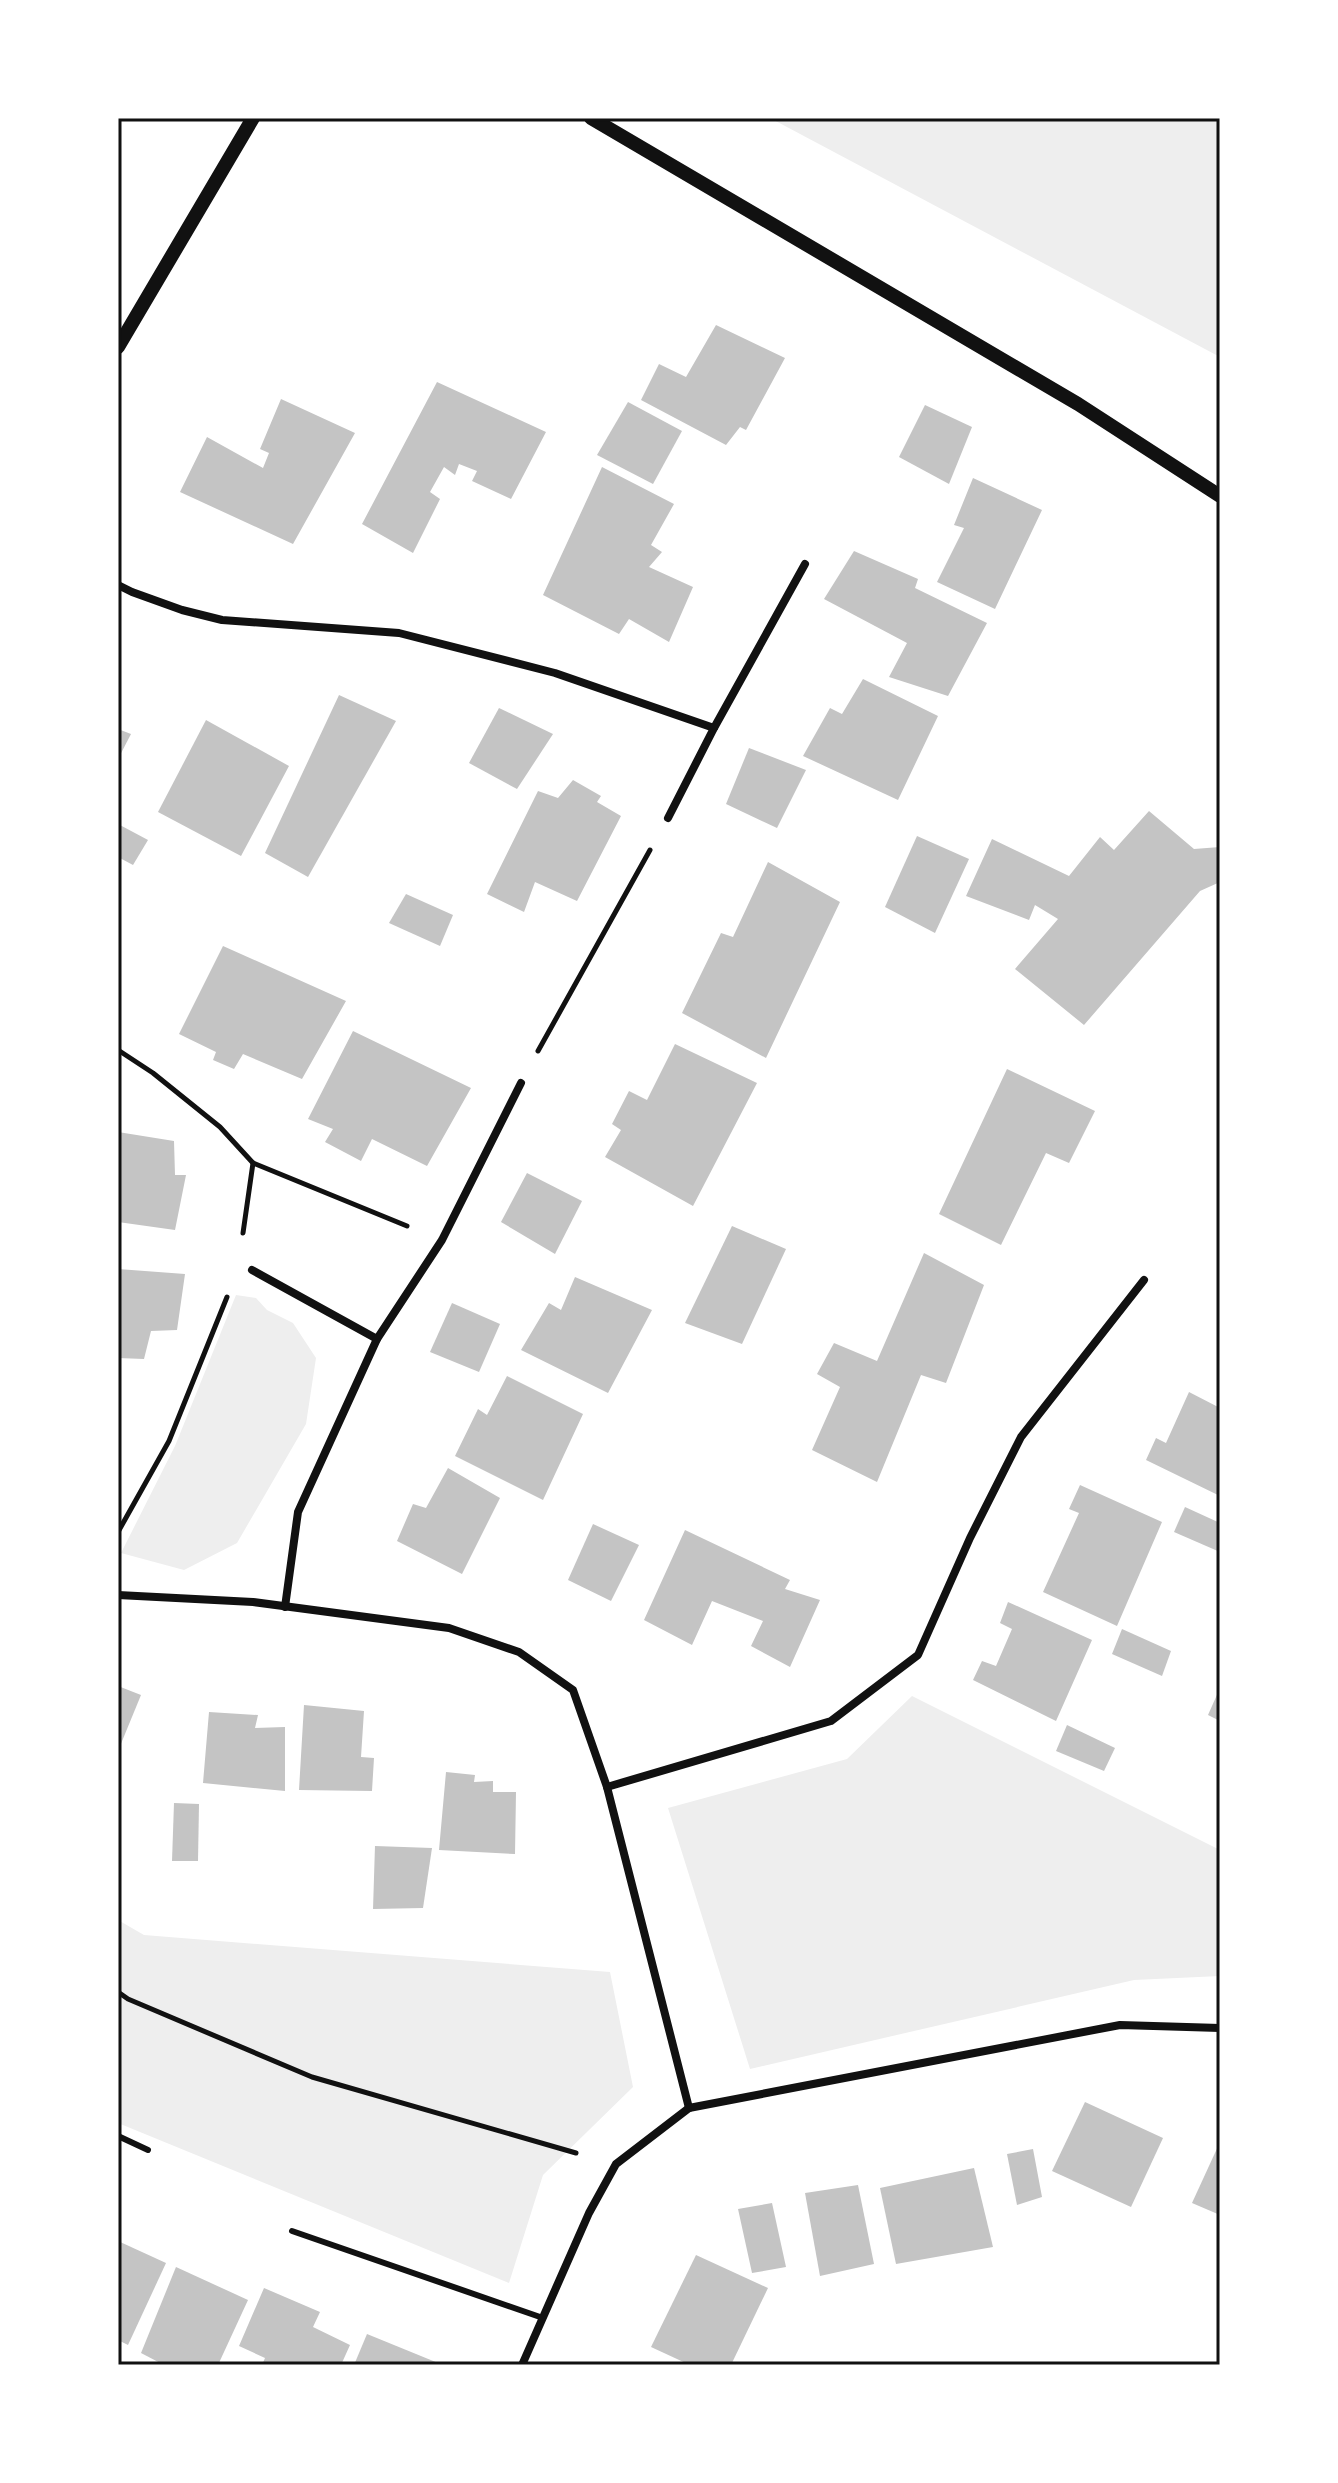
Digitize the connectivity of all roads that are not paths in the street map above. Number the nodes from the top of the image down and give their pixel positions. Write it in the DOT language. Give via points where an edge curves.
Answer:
graph roads {
  1 [pos="253,118"];
  2 [pos="591,118"];
  3 [pos="118,347"];
  4 [pos="1220,496"];
  5 [pos="805,564"];
  6 [pos="118,585"];
  7 [pos="714,728"];
  8 [pos="668,818"];
  9 [pos="521,1083"];
  10 [pos="252,1270"];
  11 [pos="1144,1280"];
  12 [pos="377,1339"];
  13 [pos="118,1595"];
  14 [pos="285,1607"];
  15 [pos="607,1787"];
  16 [pos="1220,2028"];
  17 [pos="689,2108"];
  18 [pos="118,2136"];
  19 [pos="148,2150"];
  20 [pos="292,2231"];
  21 [pos="543,2318"];
  22 [pos="522,2365"];
  1 -- 3 [label="street"];
  2 -- 4 [label="street" via="1078,404"];
  5 -- 7 [label="street"];
  6 -- 7 [label="street" via="222,620 399,633 555,673"];
  7 -- 8 [label="street"];
  9 -- 12 [label="street" via="442,1240"];
  10 -- 12 [label="street"];
  11 -- 15 [label="street" via="1021,1437 918,1655 831,1721"];
  12 -- 14 [label="street" via="298,1512"];
  13 -- 14 [label="street"];
  14 -- 15 [label="street" via="449,1628 519,1652 573,1690"];
  15 -- 17 [label="street"];
  16 -- 17 [label="street" via="1120,2025"];
  17 -- 21 [label="street" via="616,2164"];
  18 -- 19 [label="lane"];
  20 -- 21 [label="lane"];
  21 -- 22 [label="street"];
}
